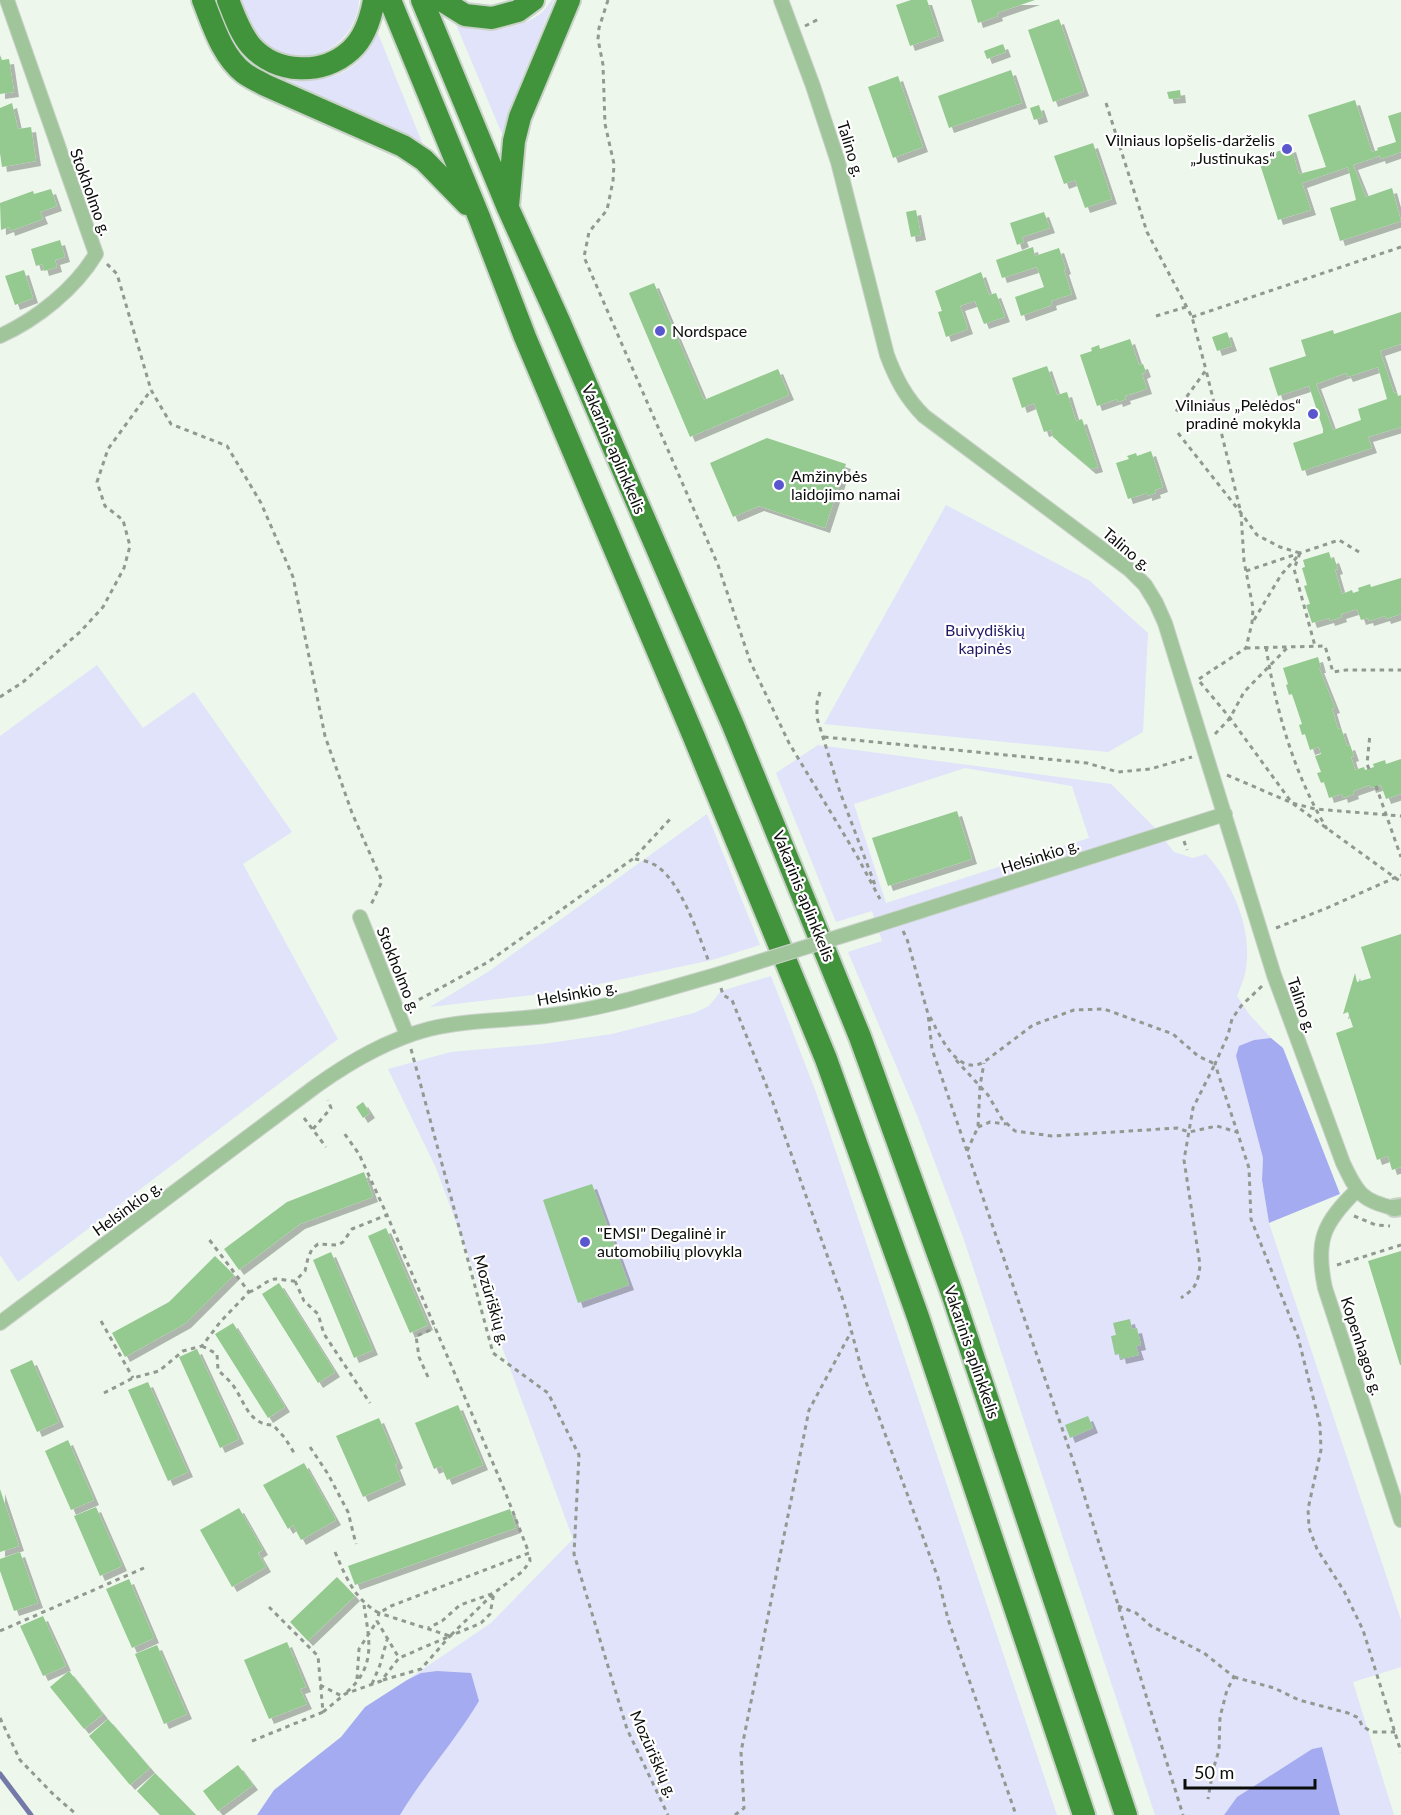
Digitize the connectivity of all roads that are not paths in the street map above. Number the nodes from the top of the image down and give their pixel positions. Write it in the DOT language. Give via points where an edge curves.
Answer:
graph roads {
  1 [pos="7,0"];
  2 [pos="203,0"];
  3 [pos="228,0"];
  4 [pos="374,0"];
  5 [pos="390,0"];
  6 [pos="422,0"];
  7 [pos="441,0"];
  8 [pos="533,0"];
  9 [pos="569,0"];
  10 [pos="781,0"];
  11 [pos="508,208"];
  12 [pos="479,217"];
  13 [pos="0,336"];
  14 [pos="1225,814"];
  15 [pos="360,916"];
  16 [pos="407,1035"];
  17 [pos="1358,1190"];
  18 [pos="1398,1207"];
  19 [pos="0,1323"];
  20 [pos="1401,1520"];
  21 [pos="1084,1815"];
  22 [pos="1126,1815"];
  1 -- 13 [label="street, Stokholmo g." via="96,254 86,272 36,316"];
  2 -- 12 [label="highway" via="218,37 244,73 403,146 424,160"];
  3 -- 4 [label="highway" via="250,45 266,59 288,68 311,68 336,61 352,50 364,31"];
  5 -- 12 [label="highway"];
  6 -- 11 [label="highway, Vakarinis aplinkkelis"];
  7 -- 8 [label="highway" via="465,15 492,18 518,11"];
  9 -- 11 [label="highway" via="520,117"];
  10 -- 14 [label="street, Talino g." via="835,152 887,355 901,388 924,416 1130,570 1144,585 1165,623"];
  11 -- 22 [label="highway, Vakarinis aplinkkelis" via="729,714 860,1037 952,1293"];
  12 -- 21 [label="highway" via="525,337 826,1059 918,1317"];
  14 -- 16 [label="street, Helsinkio g., bridge" via="616,1004 456,1024"];
  14 -- 17 [label="street, Talino g." via="1274,975 1343,1163"];
  15 -- 16 [label="street, Stokholmo g."];
  16 -- 19 [label="street, Helsinkio g." via="342,1067"];
  17 -- 18 [label="street, Talino g." via="1373,1203"];
  17 -- 20 [label="street, Kopenhagos g." via="1329,1222 1321,1244 1321,1270"];
}
